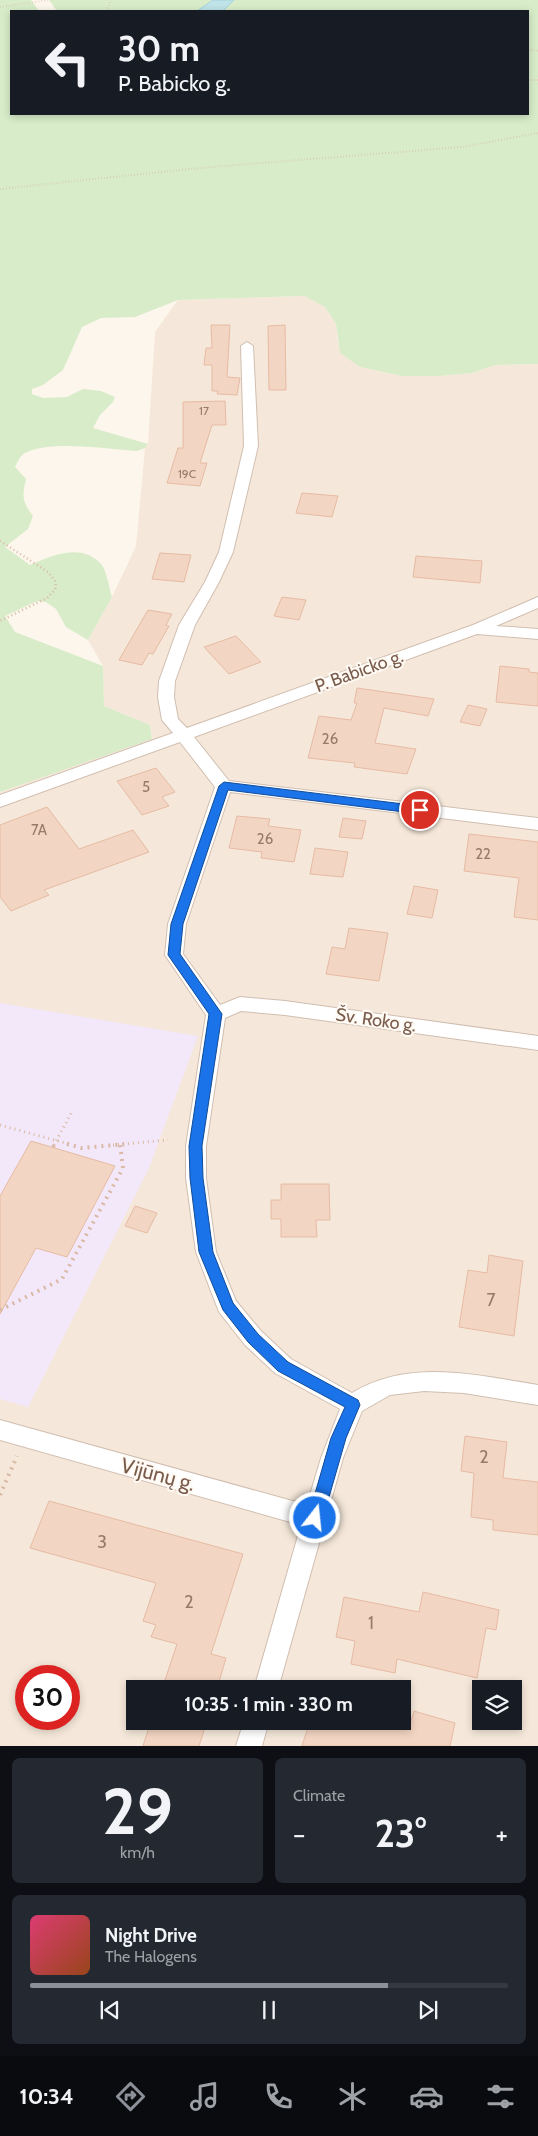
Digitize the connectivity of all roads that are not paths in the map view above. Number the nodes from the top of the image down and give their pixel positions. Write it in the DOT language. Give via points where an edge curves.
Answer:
graph roads {
  1 [pos="247,346"];
  2 [pos="538,602"];
  3 [pos="476,629"];
  4 [pos="538,634"];
  5 [pos="184,735"];
  6 [pos="224,786"];
  7 [pos="0,801"];
  8 [pos="538,824"];
  9 [pos="216,1014"];
  10 [pos="538,1043"];
  11 [pos="538,1395"];
  12 [pos="353,1405"];
  13 [pos="0,1430"];
  14 [pos="315,1518"];
  15 [pos="269,1680"];
  16 [pos="254,1730"];
  17 [pos="249,1746"];
  1 -- 5 [label="street" via="251,446 226,552 187,626 167,681 170,720"];
  2 -- 3 [label="street"];
  3 -- 4 [label="street, P. Babicko g."];
  3 -- 5 [label="street, P. Babicko g."];
  5 -- 6 [label="street"];
  5 -- 7 [label="street, P. Babicko g."];
  6 -- 8 [label="street"];
  6 -- 9 [label="street" via="177,924 174,955"];
  9 -- 10 [label="street, Šv. Roko g." via="240,1004 285,1008"];
  9 -- 12 [label="street" via="196,1146 196,1178 206,1252 228,1306 253,1338 283,1366"];
  11 -- 12 [label="street" via="424,1381 392,1384"];
  12 -- 14 [label="street" via="338,1438"];
  13 -- 14 [label="street, Vijūnų g."];
  14 -- 15 [label="street"];
  16 -- 17 [label="street"];
}
